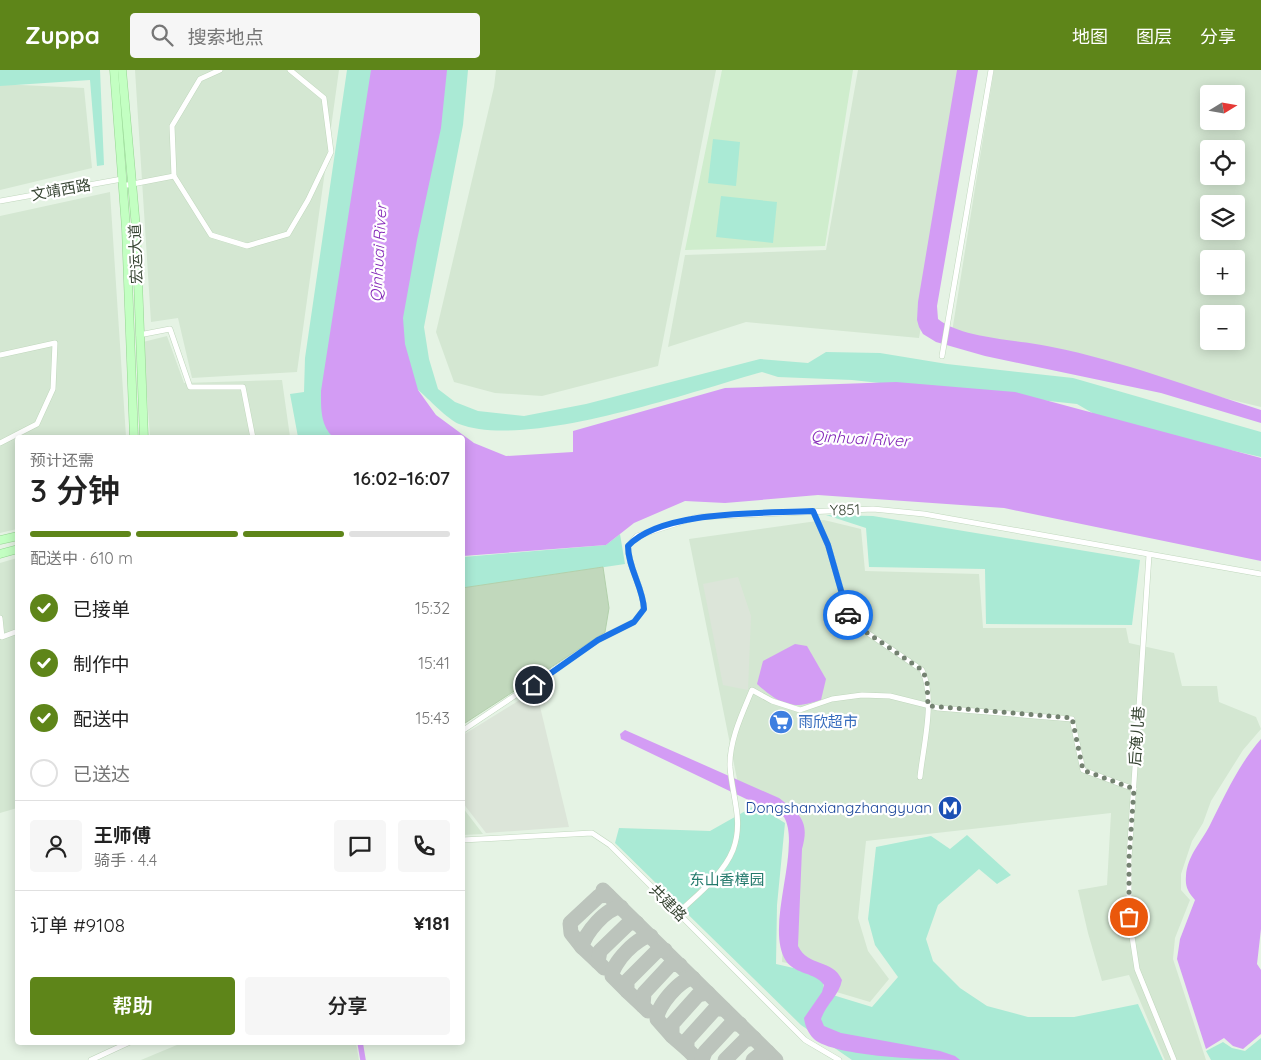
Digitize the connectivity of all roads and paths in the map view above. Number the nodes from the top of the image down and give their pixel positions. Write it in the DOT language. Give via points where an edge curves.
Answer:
graph roads {
  1 [pos="114,70"];
  2 [pos="122,70"];
  3 [pos="220,70"];
  4 [pos="290,70"];
  5 [pos="990,70"];
  6 [pos="174,176"];
  7 [pos="122,182"];
  8 [pos="131,184"];
  9 [pos="0,201"];
  10 [pos="139,335"];
  11 [pos="0,355"];
  12 [pos="942,356"];
  13 [pos="15,435"];
  14 [pos="16,435"];
  15 [pos="134,435"];
  16 [pos="144,435"];
  17 [pos="252,435"];
  18 [pos="0,443"];
  19 [pos="813,511"];
  20 [pos="15,537"];
  21 [pos="0,540"];
  22 [pos="15,550"];
  23 [pos="0,554"];
  24 [pos="1149,555"];
  25 [pos="1261,574"];
  26 [pos="0,618"];
  27 [pos="15,632"];
  28 [pos="928,706"];
  29 [pos="465,729"];
  30 [pos="920,777"];
  31 [pos="1134,789"];
  32 [pos="465,840"];
  33 [pos="678,913"];
  34 [pos="124,1045"];
  35 [pos="91,1060"];
  36 [pos="839,1060"];
  37 [pos="1174,1060"];
  1 -- 7 [label="main road, 宏运大道"];
  2 -- 8 [label="main road, 宏运大道"];
  3 -- 6 [label="street" via="200,80 172,126"];
  4 -- 6 [label="street" via="324,98 331,152 288,234 247,246 211,235"];
  5 -- 12 [label="street"];
  6 -- 8 [label="street, 文靖西路"];
  7 -- 8 [label="street, 文靖西路"];
  7 -- 9 [label="street, 文靖西路"];
  7 -- 15 [label="main road, 宏运大道"];
  8 -- 10 [label="main road, 宏运大道" via="136,228"];
  10 -- 16 [label="main road, 宏运大道"];
  10 -- 17 [label="street" via="170,329 190,387 244,387"];
  11 -- 14 [label="street" via="55,343 54,389 37,424"];
  13 -- 18 [label="street"];
  19 -- 24 [label="street, Y851" via="873,509 924,514"];
  19 -- 28 [label="street" via="828,545 850,621 922,670 927,680"];
  19 -- 29 [label="street, Y851" via="697,517 637,536 628,546 628,558 644,594 644,609 634,622 598,640"];
  20 -- 21 [label="main road"];
  22 -- 23 [label="main road"];
  24 -- 25 [label="street, Y851"];
  24 -- 31 [label="street, 后淹儿巷"];
  26 -- 27 [label="street" via="2,637"];
  28 -- 30 [label="street"];
  28 -- 31 [label="street" via="1072,718 1083,770"];
  28 -- 33 [label="street" via="890,696 862,695 832,699 800,710 752,690 731,751 730,767 739,818 732,851 719,872"];
  31 -- 37 [label="street, 后淹儿巷" via="1129,917 1137,970"];
  32 -- 33 [label="street, 共建路" via="592,833 610,845"];
  33 -- 36 [label="street, 共建路" via="805,1040"];
  34 -- 35 [label="street"];
}
